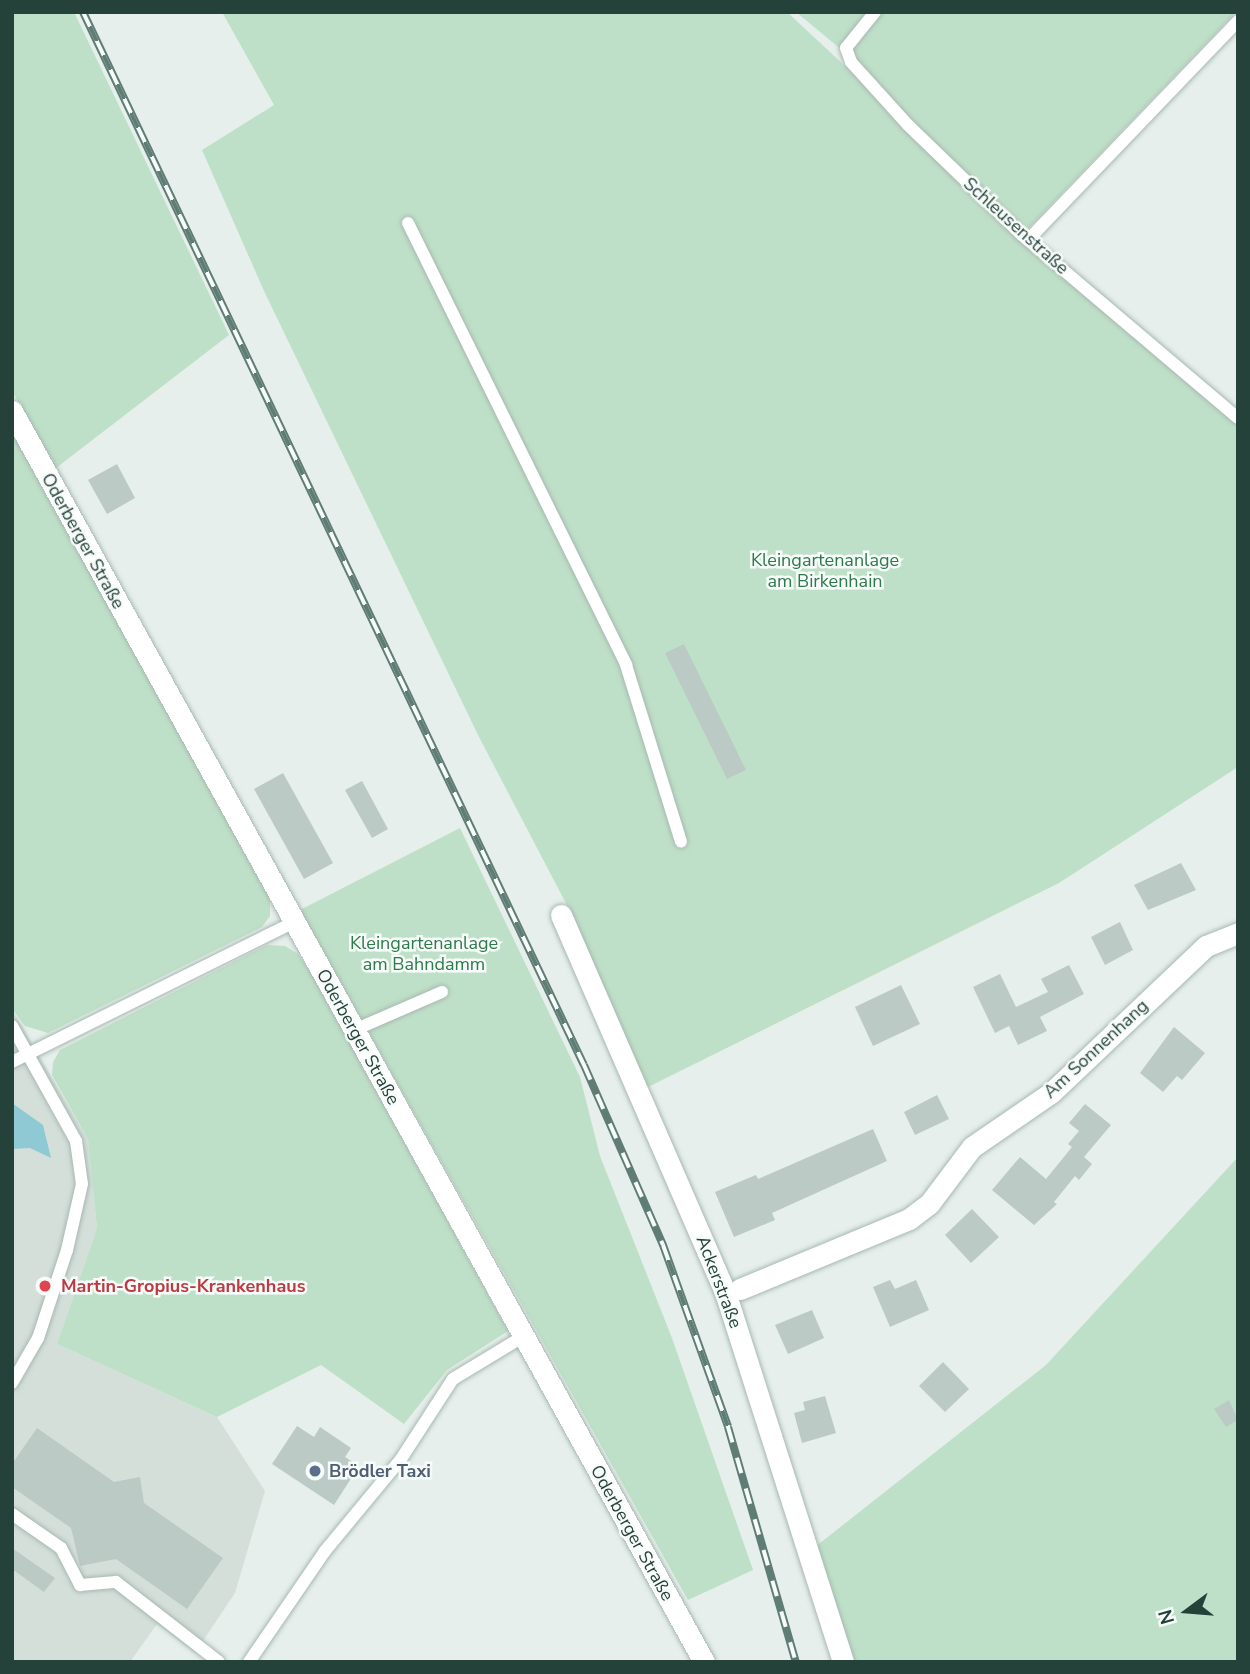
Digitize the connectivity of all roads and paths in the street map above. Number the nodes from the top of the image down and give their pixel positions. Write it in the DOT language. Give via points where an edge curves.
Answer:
graph roads {
  1 [pos="875,12"];
  2 [pos="1238,21"];
  3 [pos="408,223"];
  4 [pos="1028,240"];
  5 [pos="12,411"];
  6 [pos="1238,418"];
  7 [pos="681,842"];
  8 [pos="561,915"];
  9 [pos="294,922"];
  10 [pos="1238,933"];
  11 [pos="442,992"];
  12 [pos="12,1026"];
  13 [pos="354,1030"];
  14 [pos="27,1055"];
  15 [pos="12,1062"];
  16 [pos="740,1289"];
  17 [pos="524,1336"];
  18 [pos="12,1383"];
  19 [pos="12,1514"];
  20 [pos="219,1662"];
  21 [pos="249,1662"];
  22 [pos="704,1662"];
  23 [pos="843,1662"];
  1 -- 4 [label="lane, Schleusenstraße" via="846,48 851,62 908,125"];
  2 -- 4 [label="lane"];
  3 -- 7 [label="lane" via="626,665"];
  4 -- 6 [label="lane, Schleusenstraße"];
  5 -- 9 [label="main road, Oderberger Straße"];
  8 -- 23 [label="main road, Ackerstraße" via="726,1295"];
  9 -- 13 [label="main road, Oderberger Straße"];
  9 -- 14 [label="lane"];
  10 -- 16 [label="main road, Am Sonnenhang" via="1206,946 1052,1092 972,1147 929,1204 909,1219"];
  11 -- 13 [label="lane"];
  12 -- 14 [label="lane"];
  13 -- 17 [label="main road, Oderberger Straße"];
  14 -- 15 [label="lane"];
  14 -- 18 [label="lane" via="76,1142 82,1184 67,1250 38,1338"];
  17 -- 21 [label="lane" via="453,1379 401,1459 325,1551"];
  17 -- 22 [label="main road, Oderberger Straße"];
  19 -- 20 [label="lane" via="61,1548 80,1585 116,1582"];
}
